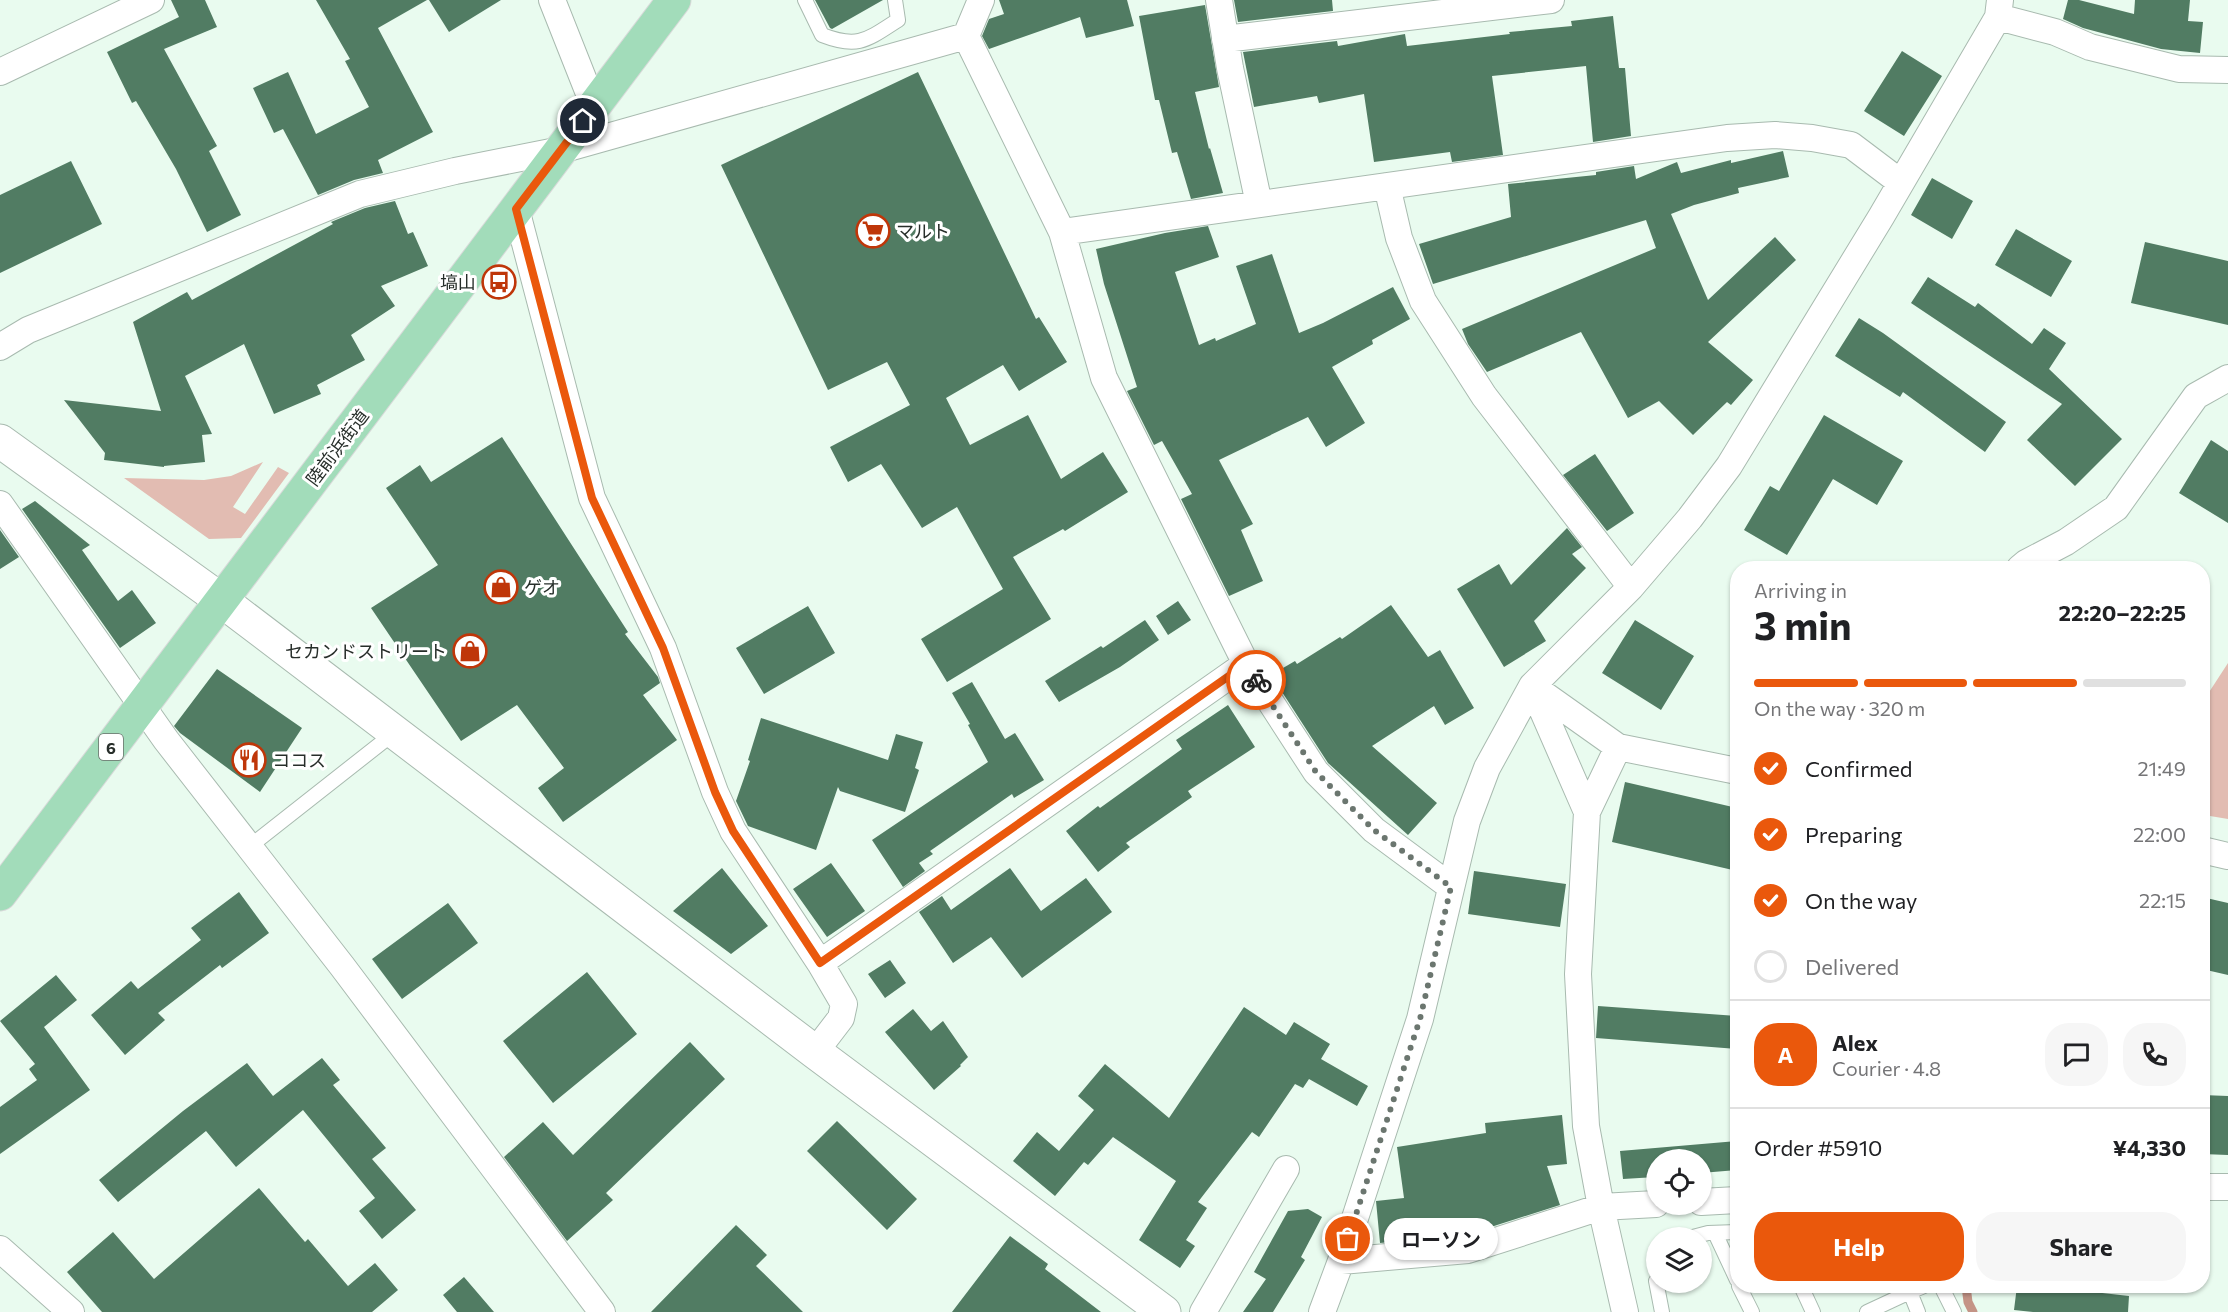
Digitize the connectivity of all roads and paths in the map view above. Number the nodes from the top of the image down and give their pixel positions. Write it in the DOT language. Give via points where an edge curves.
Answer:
graph roads {
  1 [pos="151,0"];
  2 [pos="552,0"];
  3 [pos="674,0"];
  4 [pos="805,0"];
  5 [pos="896,0"];
  6 [pos="981,0"];
  7 [pos="1219,0"];
  8 [pos="1551,0"];
  9 [pos="1999,9"];
  10 [pos="966,36"];
  11 [pos="1225,39"];
  12 [pos="2228,69"];
  13 [pos="0,72"];
  14 [pos="594,106"];
  15 [pos="561,150"];
  16 [pos="1900,182"];
  17 [pos="1387,186"];
  18 [pos="1259,204"];
  19 [pos="516,209"];
  20 [pos="1062,232"];
  21 [pos="0,347"];
  22 [pos="2228,378"];
  23 [pos="0,441"];
  24 [pos="0,504"];
  25 [pos="2030,561"];
  26 [pos="1631,587"];
  27 [pos="221,600"];
  28 [pos="1246,664"];
  29 [pos="1532,686"];
  30 [pos="142,707"];
  31 [pos="394,733"];
  32 [pos="1618,747"];
  33 [pos="1730,770"];
  34 [pos="1587,812"];
  35 [pos="249,847"];
  36 [pos="2210,852"];
  37 [pos="2228,856"];
  38 [pos="1451,887"];
  39 [pos="0,894"];
  40 [pos="820,963"];
  41 [pos="814,1052"];
  42 [pos="1286,1169"];
  43 [pos="2228,1186"];
  44 [pos="2210,1187"];
  45 [pos="1730,1200"];
  46 [pos="1712,1201"];
  47 [pos="1646,1205"];
  48 [pos="1601,1207"];
  49 [pos="1730,1232"];
  50 [pos="1715,1233"];
  51 [pos="1712,1234"];
  52 [pos="0,1249"];
  53 [pos="1341,1261"];
  54 [pos="1730,1265"];
  55 [pos="1658,1293"];
  56 [pos="1742,1293"];
  57 [pos="1804,1293"];
  58 [pos="1904,1293"];
  59 [pos="1915,1293"];
  60 [pos="1944,1293"];
  61 [pos="71,1312"];
  62 [pos="602,1312"];
  63 [pos="1164,1312"];
  64 [pos="1203,1312"];
  65 [pos="1322,1312"];
  66 [pos="1625,1312"];
  67 [pos="1662,1312"];
  68 [pos="1752,1312"];
  69 [pos="1813,1312"];
  70 [pos="1868,1312"];
  71 [pos="1918,1312"];
  72 [pos="1954,1312"];
  1 -- 13 [label="street"];
  2 -- 14 [label="street"];
  3 -- 14 [label="highway, 陸前浜街道 / 6"];
  4 -- 5 [label="lane" via="822,35 843,43 868,39 898,20"];
  6 -- 10 [label="street"];
  7 -- 11 [label="street"];
  8 -- 11 [label="street"];
  9 -- 12 [label="street" via="2090,48 2179,69"];
  9 -- 16 [label="street"];
  10 -- 15 [label="street"];
  10 -- 20 [label="street"];
  11 -- 18 [label="street"];
  14 -- 15 [label="highway, 陸前浜街道 / 6"];
  15 -- 19 [label="highway, 陸前浜街道 / 6"];
  15 -- 21 [label="street" via="360,194 28,330"];
  16 -- 17 [label="street" via="1851,145 1775,135 1727,138"];
  16 -- 26 [label="street" via="1729,466"];
  17 -- 18 [label="street"];
  17 -- 26 [label="street" via="1399,238 1423,301 1484,396"];
  18 -- 20 [label="street"];
  19 -- 27 [label="highway, 陸前浜街道 / 6"];
  19 -- 40 [label="street" via="592,498 663,648 733,831"];
  20 -- 28 [label="street" via="1104,378"];
  22 -- 25 [label="street" via="2196,396 2116,508"];
  23 -- 27 [label="street"];
  24 -- 30 [label="street"];
  26 -- 29 [label="street"];
  27 -- 30 [label="highway, 陸前浜街道 / 6"];
  27 -- 31 [label="street"];
  28 -- 38 [label="street" via="1316,772 1374,830"];
  28 -- 40 [label="street"];
  29 -- 32 [label="street"];
  29 -- 34 [label="street"];
  29 -- 38 [label="street" via="1487,768 1467,821"];
  30 -- 35 [label="street"];
  30 -- 39 [label="highway, 陸前浜街道 / 6"];
  31 -- 35 [label="lane"];
  31 -- 41 [label="street"];
  32 -- 33 [label="street"];
  32 -- 34 [label="street"];
  34 -- 48 [label="street" via="1578,974 1586,1126"];
  35 -- 62 [label="street"];
  36 -- 37 [label="street"];
  38 -- 53 [label="street" via="1420,1019"];
  40 -- 41 [label="street" via="844,1004 841,1018"];
  41 -- 63 [label="street"];
  42 -- 64 [label="street"];
  43 -- 44 [label="street"];
  45 -- 46 [label="street"];
  47 -- 48 [label="street"];
  48 -- 53 [label="street" via="1468,1250"];
  48 -- 66 [label="street"];
  49 -- 50 [label="lane"];
  50 -- 51 [label="lane"];
  50 -- 54 [label="lane"];
  52 -- 61 [label="street"];
  53 -- 65 [label="street"];
  55 -- 67 [label="lane"];
  56 -- 68 [label="lane"];
  57 -- 69 [label="lane"];
  58 -- 70 [label="lane"];
  59 -- 71 [label="lane"];
  60 -- 72 [label="lane"];
}
